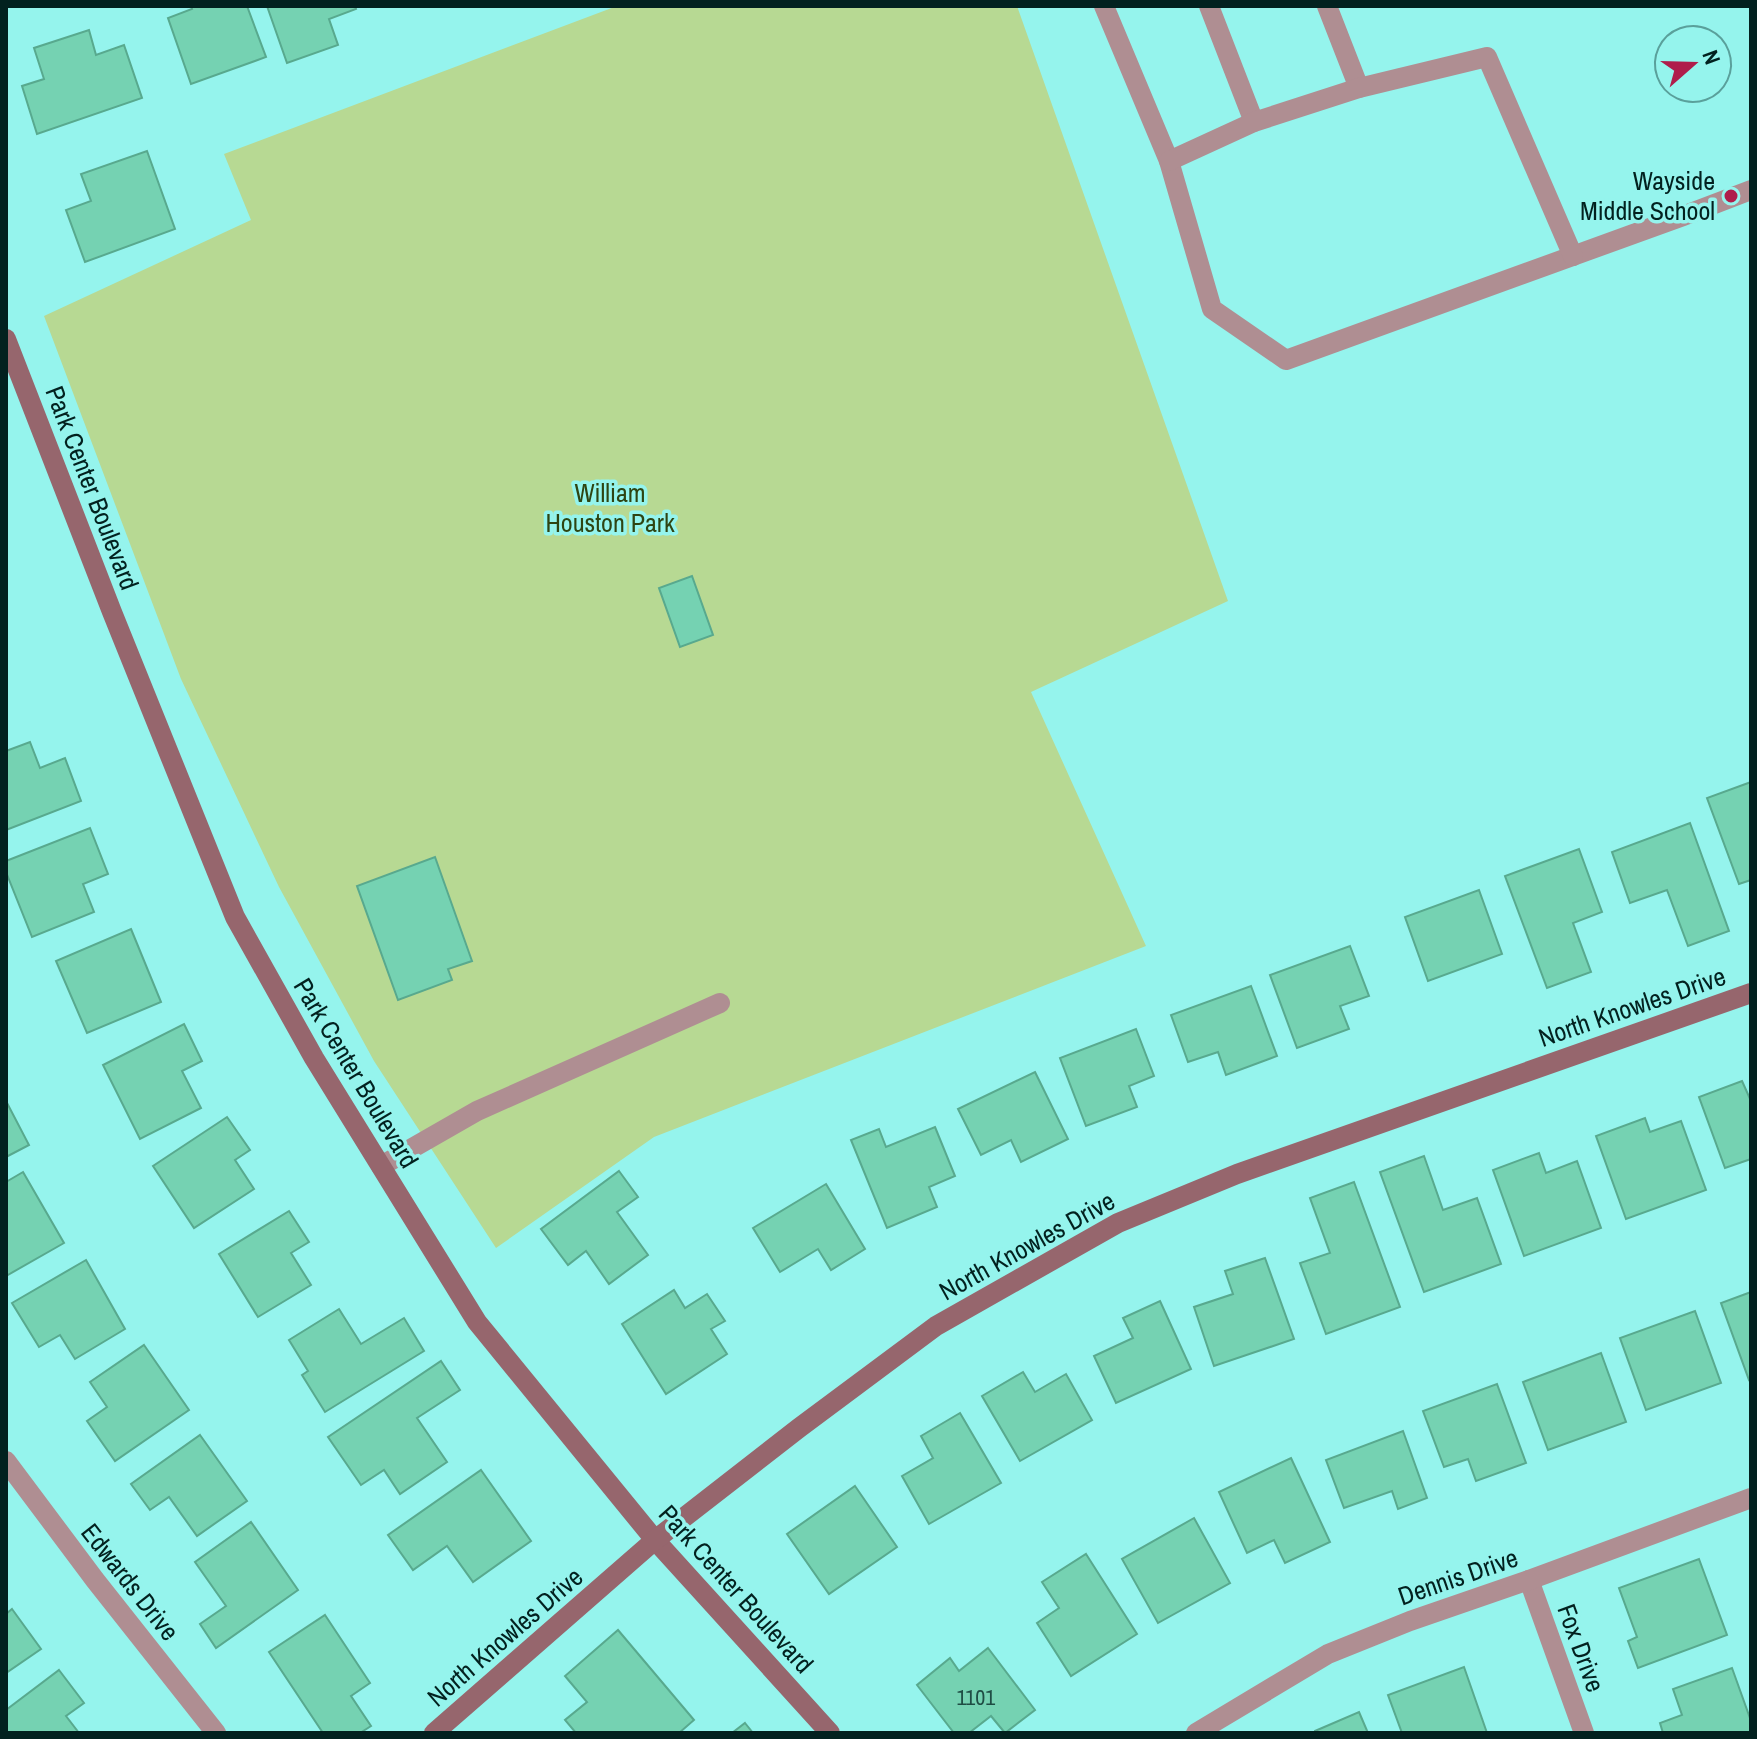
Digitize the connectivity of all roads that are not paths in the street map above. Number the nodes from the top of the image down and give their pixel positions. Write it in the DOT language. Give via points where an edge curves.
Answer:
graph roads {
  1 [pos="1104,6"];
  2 [pos="1209,6"];
  3 [pos="1327,6"];
  4 [pos="1359,88"];
  5 [pos="1254,122"];
  6 [pos="1169,161"];
  7 [pos="1751,190"];
  8 [pos="1573,256"];
  9 [pos="6,339"];
  10 [pos="1751,993"];
  11 [pos="720,1003"];
  12 [pos="381,1166"];
  13 [pos="6,1461"];
  14 [pos="1751,1498"];
  15 [pos="655,1540"];
  16 [pos="1529,1580"];
  17 [pos="216,1733"];
  18 [pos="434,1733"];
  19 [pos="830,1733"];
  20 [pos="1196,1733"];
  21 [pos="1584,1733"];
  1 -- 6 [label="street"];
  2 -- 5 [label="street"];
  3 -- 4 [label="street"];
  4 -- 5 [label="street"];
  4 -- 8 [label="street" via="1487,57"];
  5 -- 6 [label="street"];
  6 -- 8 [label="street" via="1212,309 1286,360"];
  7 -- 8 [label="street"];
  9 -- 12 [label="street, Park Center Boulevard" via="235,917"];
  10 -- 15 [label="street, North Knowles Drive" via="1237,1174 1118,1223 936,1326"];
  11 -- 12 [label="street" via="477,1111"];
  12 -- 15 [label="street, Park Center Boulevard" via="477,1322"];
  13 -- 17 [label="street, Edwards Drive"];
  14 -- 16 [label="street, Dennis Drive"];
  15 -- 18 [label="street, North Knowles Drive"];
  15 -- 19 [label="street, Park Center Boulevard"];
  16 -- 20 [label="street, Dennis Drive" via="1328,1654"];
  16 -- 21 [label="street, Fox Drive"];
}
